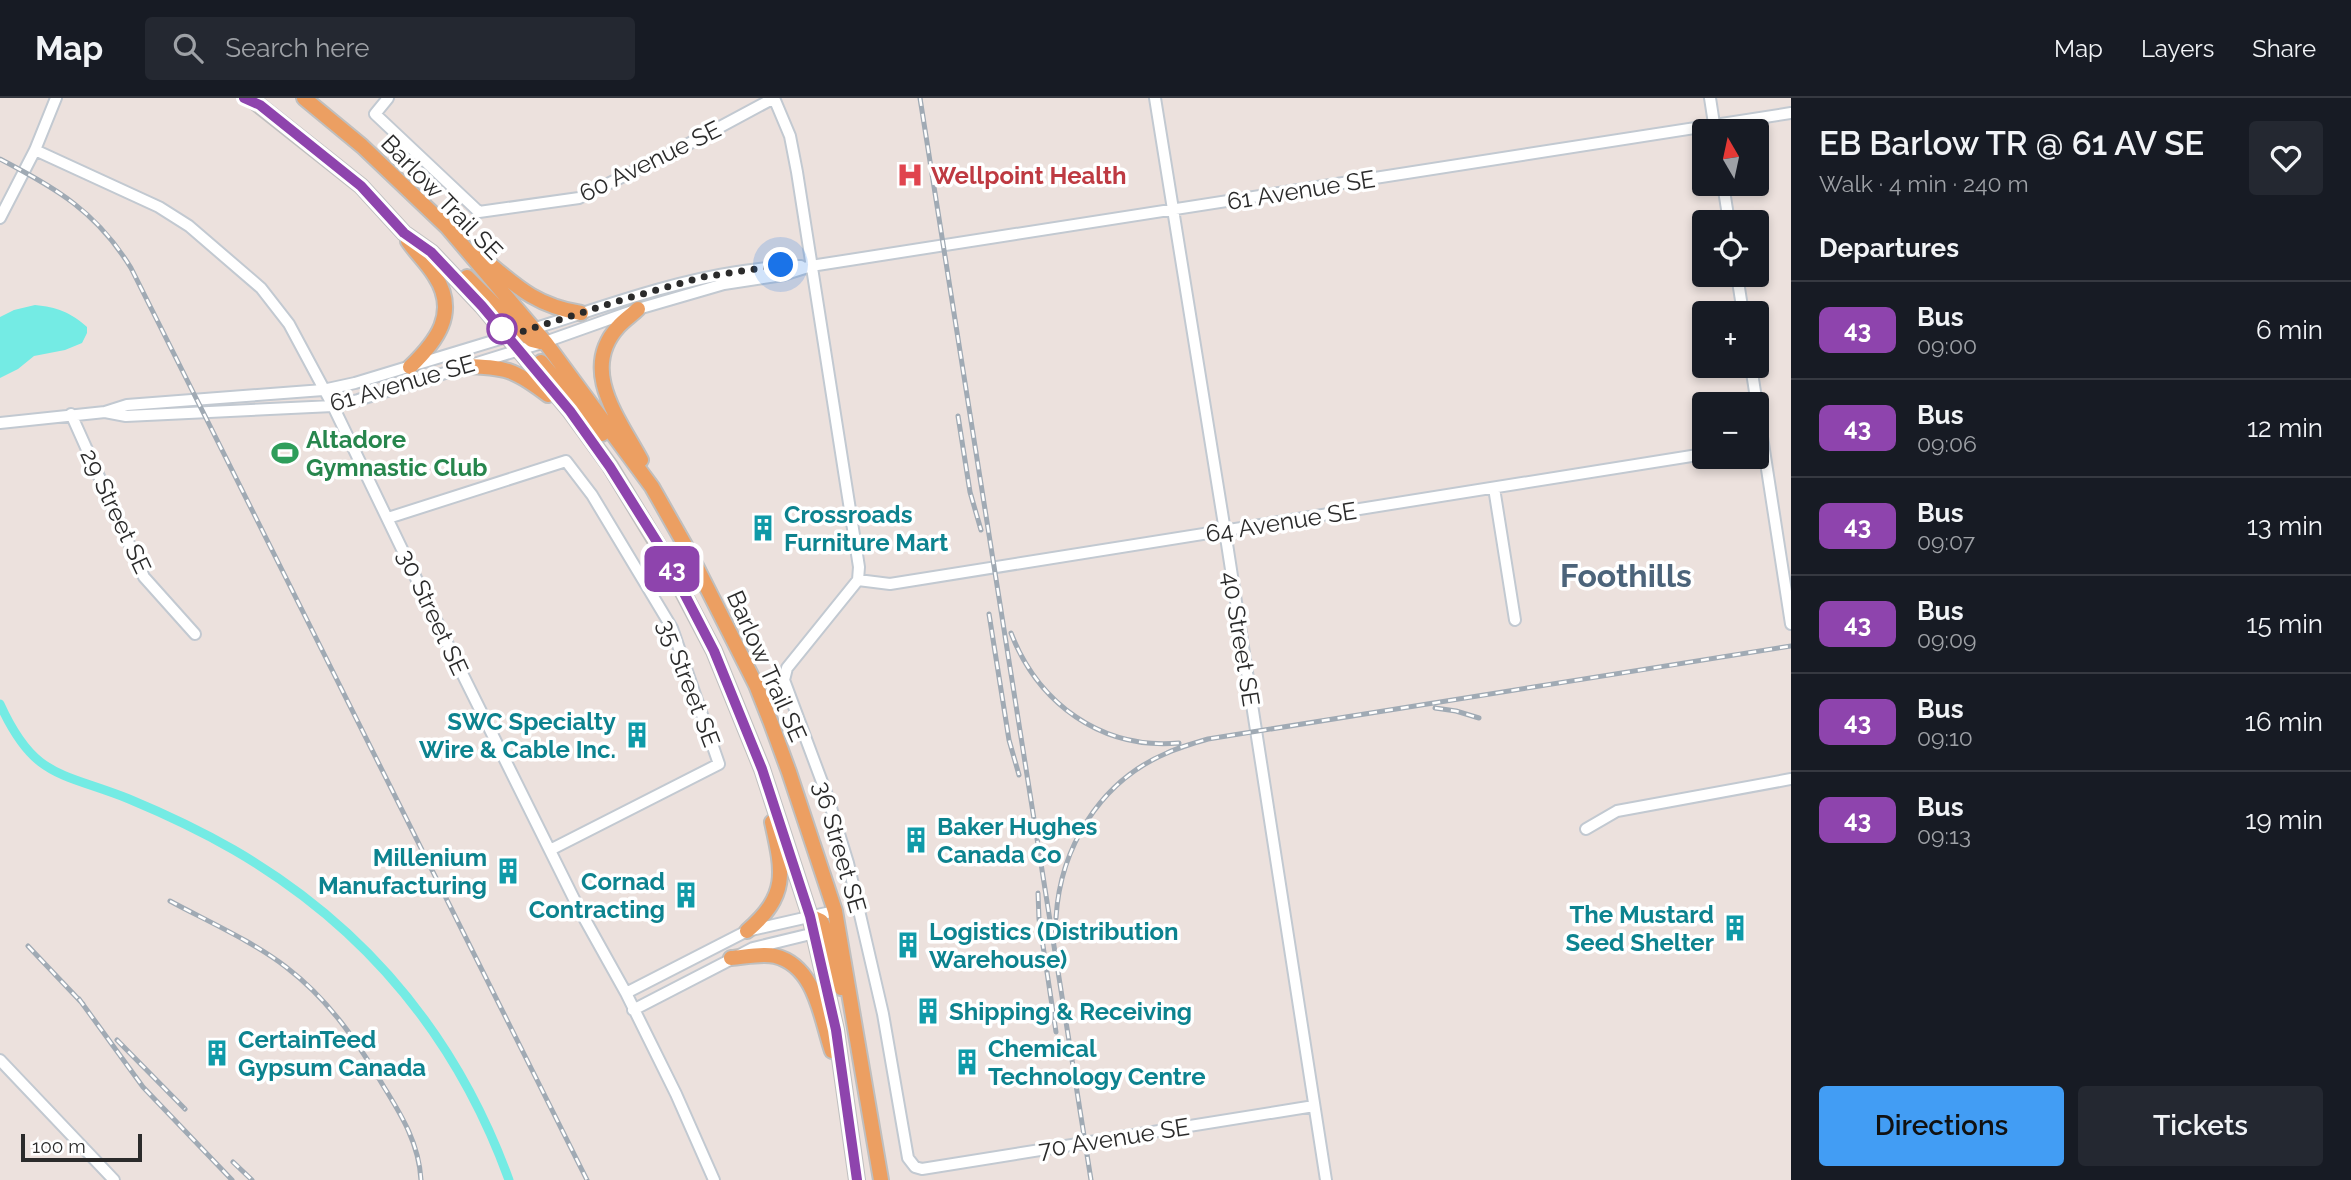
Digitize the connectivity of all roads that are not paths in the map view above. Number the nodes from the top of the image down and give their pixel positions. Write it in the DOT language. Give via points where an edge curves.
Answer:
graph roads {
  1 [pos="56,98"];
  2 [pos="244,98"];
  3 [pos="303,98"];
  4 [pos="388,98"];
  5 [pos="774,98"];
  6 [pos="1155,98"];
  7 [pos="1710,98"];
  8 [pos="255,102"];
  9 [pos="1791,113"];
  10 [pos="1714,119"];
  11 [pos="1761,119"];
  12 [pos="1692,132"];
  13 [pos="35,150"];
  14 [pos="1173,211"];
  15 [pos="0,218"];
  16 [pos="447,228"];
  17 [pos="404,233"];
  18 [pos="811,266"];
  19 [pos="638,309"];
  20 [pos="581,313"];
  21 [pos="521,332"];
  22 [pos="545,342"];
  23 [pos="522,348"];
  24 [pos="463,366"];
  25 [pos="410,368"];
  26 [pos="323,390"];
  27 [pos="333,406"];
  28 [pos="570,411"];
  29 [pos="105,412"];
  30 [pos="71,414"];
  31 [pos="0,423"];
  32 [pos="1692,456"];
  33 [pos="632,459"];
  34 [pos="1764,469"];
  35 [pos="652,487"];
  36 [pos="1494,488"];
  37 [pos="388,518"];
  38 [pos="1225,531"];
  39 [pos="858,580"];
  40 [pos="1515,620"];
  41 [pos="1791,624"];
  42 [pos="195,634"];
  43 [pos="762,769"];
  44 [pos="1791,779"];
  45 [pos="1586,829"];
  46 [pos="550,850"];
  47 [pos="835,911"];
  48 [pos="810,916"];
  49 [pos="826,930"];
  50 [pos="747,931"];
  51 [pos="731,958"];
  52 [pos="625,993"];
  53 [pos="633,1010"];
  54 [pos="0,1060"];
  55 [pos="843,1077"];
  56 [pos="1314,1107"];
  57 [pos="915,1167"];
  58 [pos="114,1180"];
  59 [pos="714,1180"];
  60 [pos="858,1180"];
  61 [pos="881,1180"];
  62 [pos="1326,1180"];
  1 -- 13 [label="street"];
  2 -- 8 [label="main road, Barlow Trail SE"];
  3 -- 16 [label="main road, Barlow Trail SE" via="362,146"];
  4 -- 5 [label="street, 60 Avenue SE" via="375,114 478,212 579,198"];
  5 -- 18 [label="street" via="790,136"];
  6 -- 14 [label="street, 40 Street SE"];
  7 -- 10 [label="street"];
  8 -- 17 [label="main road, Barlow Trail SE" via="361,186"];
  9 -- 11 [label="street, 61 Avenue SE"];
  12 -- 14 [label="street, 61 Avenue SE"];
  13 -- 15 [label="street"];
  13 -- 26 [label="street, 30 Street SE" via="159,207 220,251 261,288 289,324"];
  14 -- 18 [label="street, 61 Avenue SE"];
  14 -- 38 [label="street, 40 Street SE"];
  16 -- 20 [label="main road" via="542,303"];
  16 -- 21 [label="main road, Barlow Trail SE"];
  17 -- 21 [label="main road, Barlow Trail SE"];
  17 -- 25 [label="main road" via="435,275 445,308 437,338"];
  18 -- 19 [label="street, 61 Avenue SE"];
  18 -- 20 [label="street, 61 Avenue SE" via="781,265 703,277"];
  18 -- 39 [label="street"];
  19 -- 22 [label="street, 61 Avenue SE"];
  19 -- 35 [label="main road" via="617,327 600,360 602,384"];
  20 -- 21 [label="street, 61 Avenue SE"];
  21 -- 22 [label="main road, Barlow Trail SE"];
  21 -- 23 [label="main road, Barlow Trail SE"];
  21 -- 25 [label="street, 61 Avenue SE"];
  22 -- 23 [label="street, 61 Avenue SE"];
  22 -- 33 [label="main road, Barlow Trail SE"];
  23 -- 24 [label="street, 61 Avenue SE"];
  23 -- 28 [label="main road, Barlow Trail SE"];
  23 -- 33 [label="main road" via="614,449"];
  24 -- 27 [label="street, 61 Avenue SE"];
  24 -- 28 [label="main road" via="501,367 527,379"];
  25 -- 26 [label="street, 61 Avenue SE"];
  26 -- 27 [label="street, 30 Street SE"];
  26 -- 29 [label="street, 61 Avenue SE" via="127,405"];
  27 -- 29 [label="street, 61 Avenue SE" via="126,416"];
  27 -- 37 [label="street, 30 Street SE"];
  28 -- 43 [label="main road, Barlow Trail SE" via="659,545 714,651"];
  29 -- 30 [label="street, 61 Avenue SE"];
  30 -- 31 [label="street, 61 Avenue SE"];
  30 -- 42 [label="street, 29 Street SE" via="144,577"];
  32 -- 36 [label="street, 64 Avenue SE"];
  33 -- 35 [label="main road, Barlow Trail SE"];
  34 -- 41 [label="street"];
  35 -- 47 [label="main road, Barlow Trail SE" via="756,685"];
  36 -- 38 [label="street, 64 Avenue SE"];
  36 -- 40 [label="street"];
  37 -- 46 [label="street, 30 Street SE"];
  37 -- 46 [label="street, 35 Street SE" via="566,461 592,495 672,628 719,764"];
  38 -- 39 [label="street, 64 Avenue SE" via="890,584"];
  38 -- 56 [label="street, 40 Street SE"];
  39 -- 57 [label="street, 36 Street SE" via="787,668 784,680 848,863 883,1014 908,1158"];
  43 -- 48 [label="main road, Barlow Trail SE"];
  43 -- 50 [label="main road" via="780,877 769,911"];
  44 -- 45 [label="street" via="1617,811"];
  46 -- 52 [label="street, 30 Street SE"];
  47 -- 48 [label="street"];
  47 -- 49 [label="main road, Barlow Trail SE"];
  48 -- 49 [label="main road, Barlow Trail SE"];
  48 -- 50 [label="street"];
  49 -- 51 [label="street" via="752,948"];
  49 -- 55 [label="main road, Barlow Trail SE"];
  49 -- 61 [label="main road, Barlow Trail SE" via="857,1039"];
  50 -- 52 [label="street"];
  51 -- 53 [label="street"];
  51 -- 55 [label="main road" via="775,956 799,971 819,1003"];
  52 -- 53 [label="street, 30 Street SE"];
  53 -- 59 [label="street, 30 Street SE"];
  54 -- 58 [label="street"];
  55 -- 60 [label="main road, Barlow Trail SE"];
  56 -- 57 [label="street, 70 Avenue SE"];
  56 -- 62 [label="street, 40 Street SE"];
}
